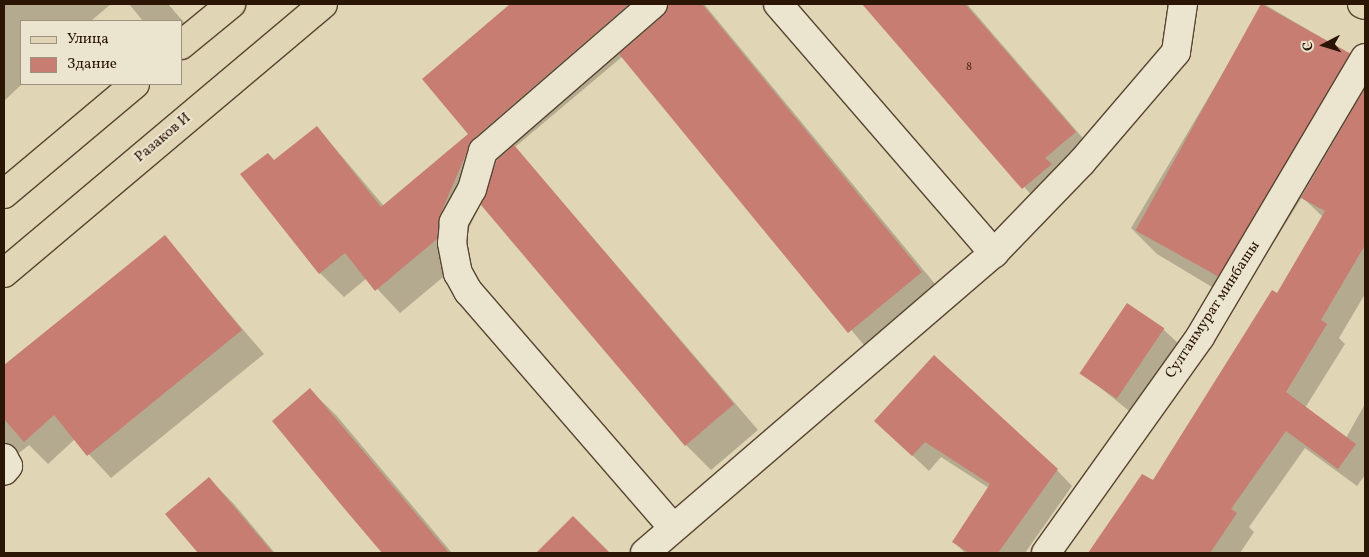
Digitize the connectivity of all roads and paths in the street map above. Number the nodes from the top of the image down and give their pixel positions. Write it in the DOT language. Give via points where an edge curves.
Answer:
graph roads {
  1 [pos="231,4"];
  2 [pos="323,4"];
  3 [pos="653,4"];
  4 [pos="778,4"];
  5 [pos="1183,4"];
  6 [pos="182,44"];
  7 [pos="1365,58"];
  8 [pos="134,85"];
  9 [pos="4,194"];
  10 [pos="994,253"];
  11 [pos="4,273"];
  12 [pos="4,458"];
  13 [pos="4,471"];
  14 [pos="673,528"];
  15 [pos="645,553"];
  16 [pos="1046,553"];
  1 -- 6 [label="main road"];
  2 -- 11 [label="main road, Разаков И"];
  3 -- 14 [label="street" via="483,151 472,189 454,222 452,243 458,273 468,291"];
  4 -- 10 [label="street"];
  5 -- 10 [label="street" via="1183,25 1176,52 1081,163"];
  7 -- 16 [label="street, Султанмурат минбашы" via="1200,337"];
  8 -- 9 [label="main road"];
  10 -- 14 [label="street"];
  12 -- 13 [label="street" via="8,466"];
  14 -- 15 [label="street"];
}
